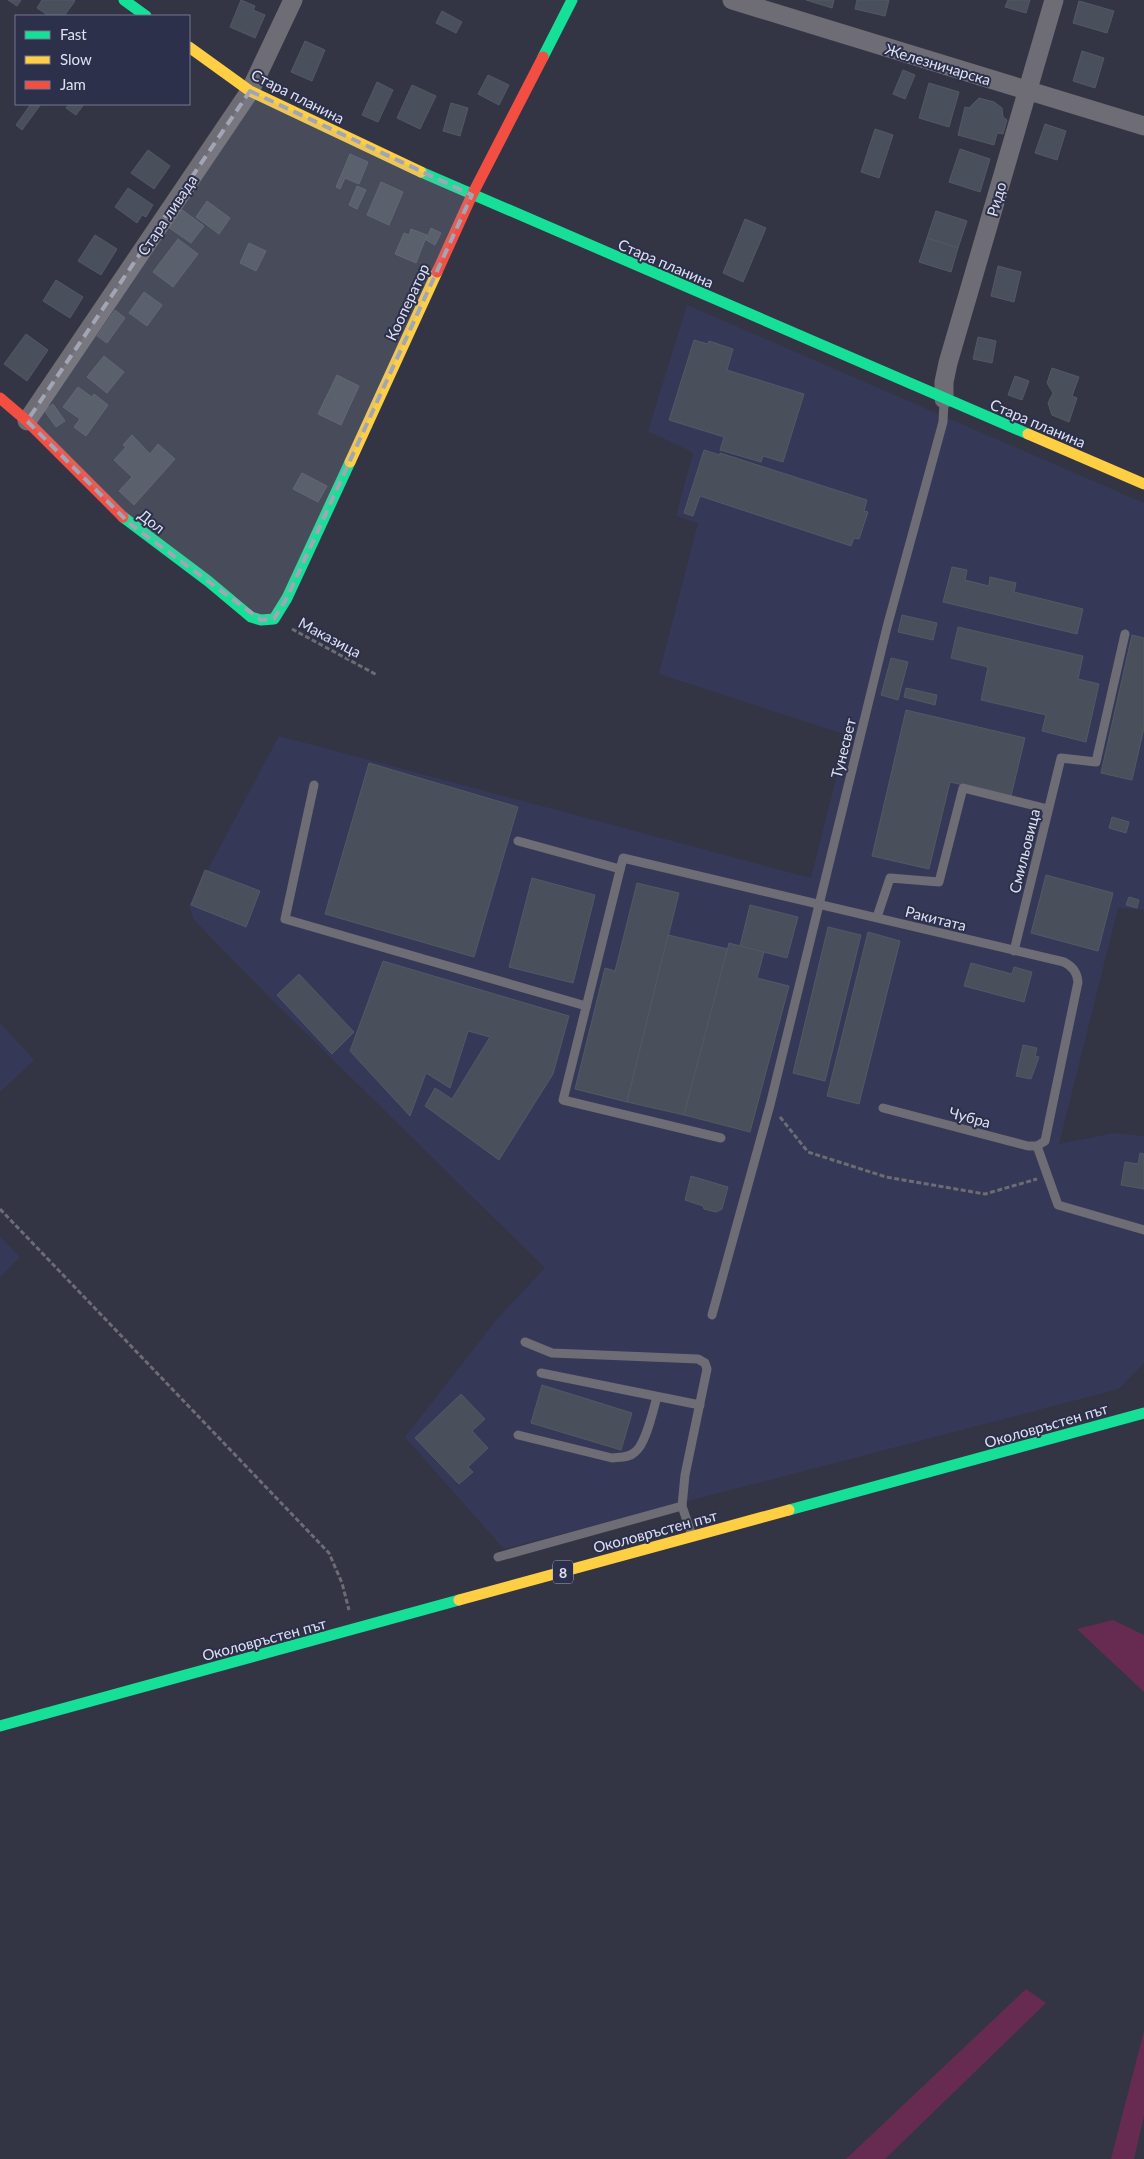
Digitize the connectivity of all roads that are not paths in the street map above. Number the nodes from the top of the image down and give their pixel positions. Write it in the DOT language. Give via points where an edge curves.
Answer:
graph roads {
  1 [pos="124,0"];
  2 [pos="293,0"];
  3 [pos="572,0"];
  4 [pos="732,0"];
  5 [pos="1054,0"];
  6 [pos="145,15"];
  7 [pos="190,48"];
  8 [pos="250,91"];
  9 [pos="1027,92"];
  10 [pos="1144,126"];
  11 [pos="472,195"];
  12 [pos="0,398"];
  13 [pos="944,399"];
  14 [pos="26,421"];
  15 [pos="1144,484"];
  16 [pos="274,619"];
  17 [pos="1125,634"];
  18 [pos="314,785"];
  19 [pos="1048,809"];
  20 [pos="518,841"];
  21 [pos="620,869"];
  22 [pos="819,903"];
  23 [pos="877,917"];
  24 [pos="1014,951"];
  25 [pos="586,1006"];
  26 [pos="883,1108"];
  27 [pos="720,1138"];
  28 [pos="1037,1146"];
  29 [pos="1144,1230"];
  30 [pos="712,1315"];
  31 [pos="525,1342"];
  32 [pos="541,1372"];
  33 [pos="657,1397"];
  34 [pos="700,1405"];
  35 [pos="1141,1408"];
  36 [pos="518,1435"];
  37 [pos="682,1506"];
  38 [pos="691,1536"];
  39 [pos="498,1557"];
  40 [pos="0,1726"];
  1 -- 6 [label="street"];
  2 -- 8 [label="street, Стара ливада"];
  3 -- 11 [label="street, Кооператор"];
  4 -- 9 [label="street, Железничарска"];
  5 -- 9 [label="street, Ридо"];
  7 -- 8 [label="street, Стара планина"];
  8 -- 11 [label="street, Стара планина"];
  8 -- 14 [label="street, Стара ливада"];
  9 -- 10 [label="street, Железничарска"];
  9 -- 13 [label="street, Ридо" via="948,362"];
  11 -- 13 [label="street, Стара планина"];
  11 -- 16 [label="street, Кооператор" via="287,598"];
  12 -- 14 [label="street, Дол"];
  13 -- 15 [label="street, Стара планина"];
  13 -- 22 [label="lane, Тунесвет" via="944,422 887,627"];
  14 -- 16 [label="street, Дол" via="130,524 251,616 261,620"];
  17 -- 19 [label="lane, Смильовица" via="1096,762 1061,758"];
  18 -- 25 [label="lane" via="286,918"];
  19 -- 23 [label="lane" via="963,788 939,882 890,878"];
  19 -- 24 [label="lane, Смильовица"];
  20 -- 21 [label="lane"];
  21 -- 22 [label="lane, Ракитата" via="623,858"];
  21 -- 25 [label="lane"];
  22 -- 23 [label="lane, Ракитата"];
  22 -- 30 [label="lane, Тунесвет" via="770,1105"];
  23 -- 24 [label="lane, Ракитата"];
  24 -- 28 [label="lane, Ракитата" via="1064,962 1077,974 1078,982 1046,1136"];
  25 -- 27 [label="lane" via="563,1100"];
  26 -- 28 [label="lane, Чубра"];
  28 -- 29 [label="lane" via="1058,1205"];
  31 -- 34 [label="lane" via="552,1353 698,1359 705,1363 707,1369"];
  32 -- 33 [label="lane"];
  33 -- 34 [label="lane"];
  33 -- 36 [label="lane" via="643,1441 636,1452 626,1457 612,1458"];
  34 -- 37 [label="lane"];
  35 -- 38 [label="street, Околовръстен път / 8" via="1126,1418"];
  37 -- 38 [label="lane"];
  37 -- 39 [label="lane"];
  38 -- 40 [label="street, Околовръстен път / 8"];
}
